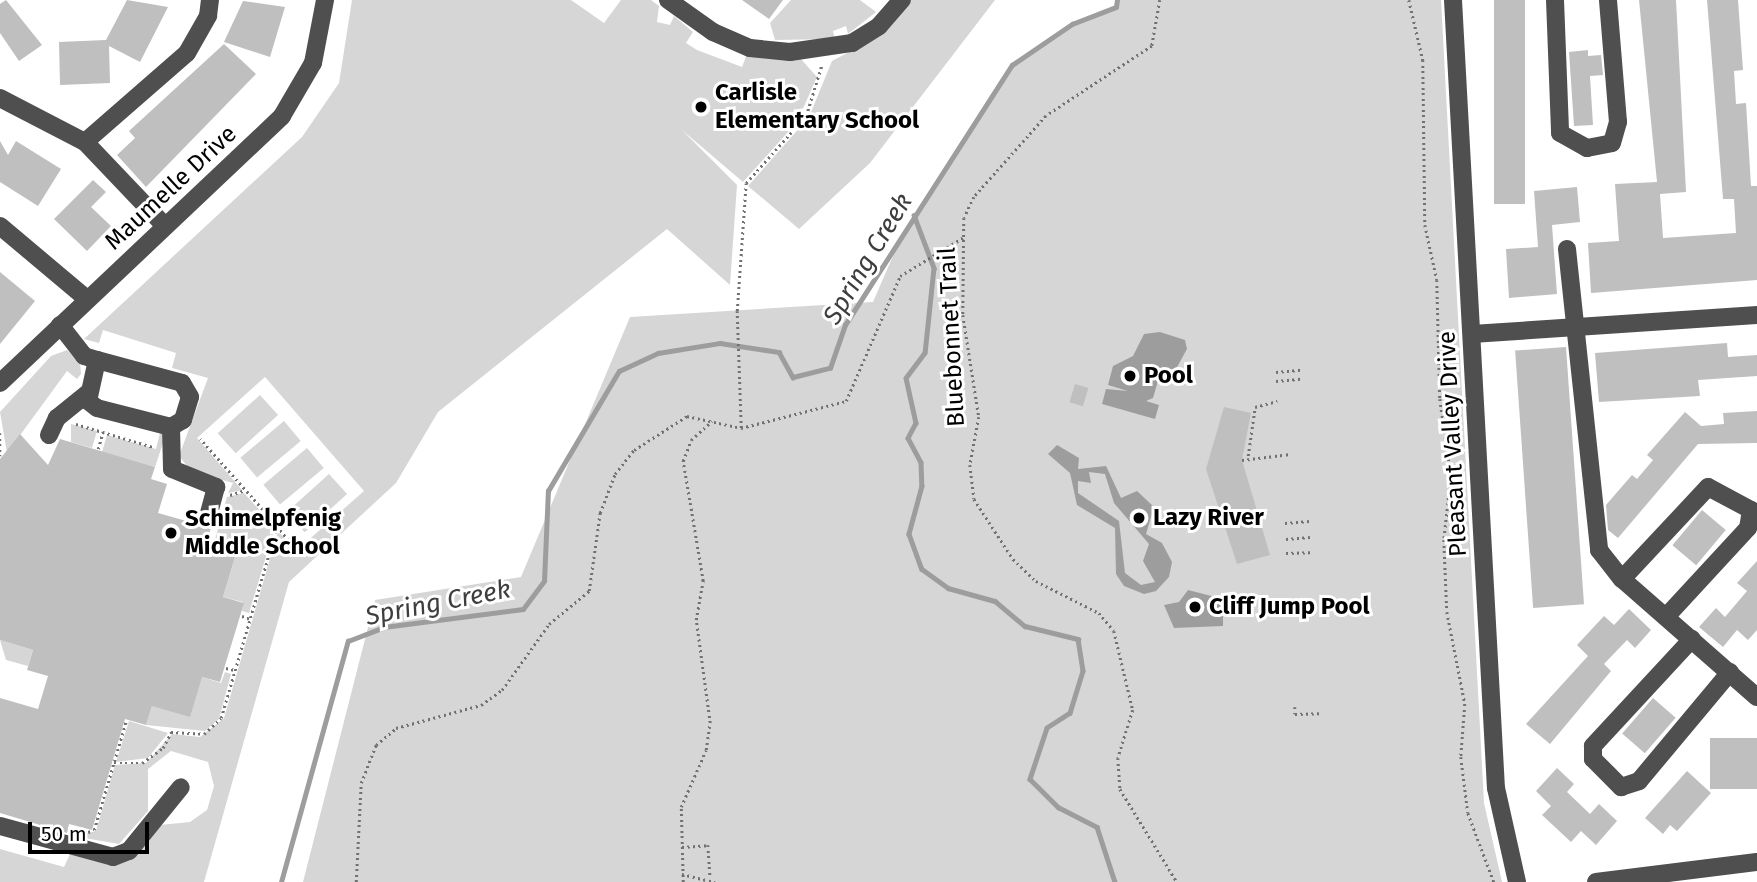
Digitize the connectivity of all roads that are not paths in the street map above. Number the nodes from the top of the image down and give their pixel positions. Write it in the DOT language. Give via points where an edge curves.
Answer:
graph roads {
  1 [pos="209,0"];
  2 [pos="325,0"];
  3 [pos="668,0"];
  4 [pos="902,0"];
  5 [pos="1452,0"];
  6 [pos="1555,0"];
  7 [pos="1608,0"];
  8 [pos="0,98"];
  9 [pos="85,142"];
  10 [pos="0,226"];
  11 [pos="165,226"];
  12 [pos="1567,249"];
  13 [pos="87,299"];
  14 [pos="1757,315"];
  15 [pos="60,325"];
  16 [pos="1574,327"];
  17 [pos="1472,334"];
  18 [pos="97,359"];
  19 [pos="2,377"];
  20 [pos="89,392"];
  21 [pos="171,427"];
  22 [pos="49,435"];
  23 [pos="208,516"];
  24 [pos="1622,579"];
  25 [pos="1666,617"];
  26 [pos="1692,639"];
  27 [pos="1730,672"];
  28 [pos="1757,697"];
  29 [pos="181,787"];
  30 [pos="0,826"];
  31 [pos="1757,862"];
  32 [pos="1517,882"];
  33 [pos="1596,882"];
  1 -- 9 [label="street" via="208,16 187,53"];
  2 -- 11 [label="street, Maumelle Drive" via="313,63 282,116"];
  3 -- 4 [label="street" via="750,48 822,51 879,26"];
  5 -- 17 [label="street, Pleasant Valley Drive"];
  6 -- 7 [label="street" via="1560,133 1587,148 1612,143 1618,122"];
  8 -- 9 [label="street"];
  9 -- 11 [label="street"];
  10 -- 13 [label="street"];
  11 -- 13 [label="street, Maumelle Drive"];
  12 -- 16 [label="street"];
  13 -- 15 [label="street, Maumelle Drive"];
  14 -- 16 [label="street"];
  15 -- 18 [label="street" via="84,356"];
  15 -- 19 [label="street, Maumelle Drive"];
  16 -- 17 [label="street"];
  16 -- 24 [label="street" via="1596,537"];
  17 -- 32 [label="street, Pleasant Valley Drive" via="1496,788"];
  18 -- 20 [label="street"];
  18 -- 21 [label="street" via="182,383 190,397 183,420"];
  20 -- 21 [label="street" via="88,401 97,408"];
  20 -- 22 [label="street" via="57,418"];
  21 -- 23 [label="street" via="172,469 216,487"];
  24 -- 25 [label="street"];
  24 -- 25 [label="street" via="1708,487 1751,510 1748,528"];
  25 -- 26 [label="street"];
  26 -- 27 [label="street"];
  26 -- 27 [label="street" via="1593,746 1593,759 1621,787 1639,781"];
  27 -- 28 [label="street"];
  29 -- 30 [label="street" via="129,851 113,857"];
  31 -- 33 [label="street"];
}
